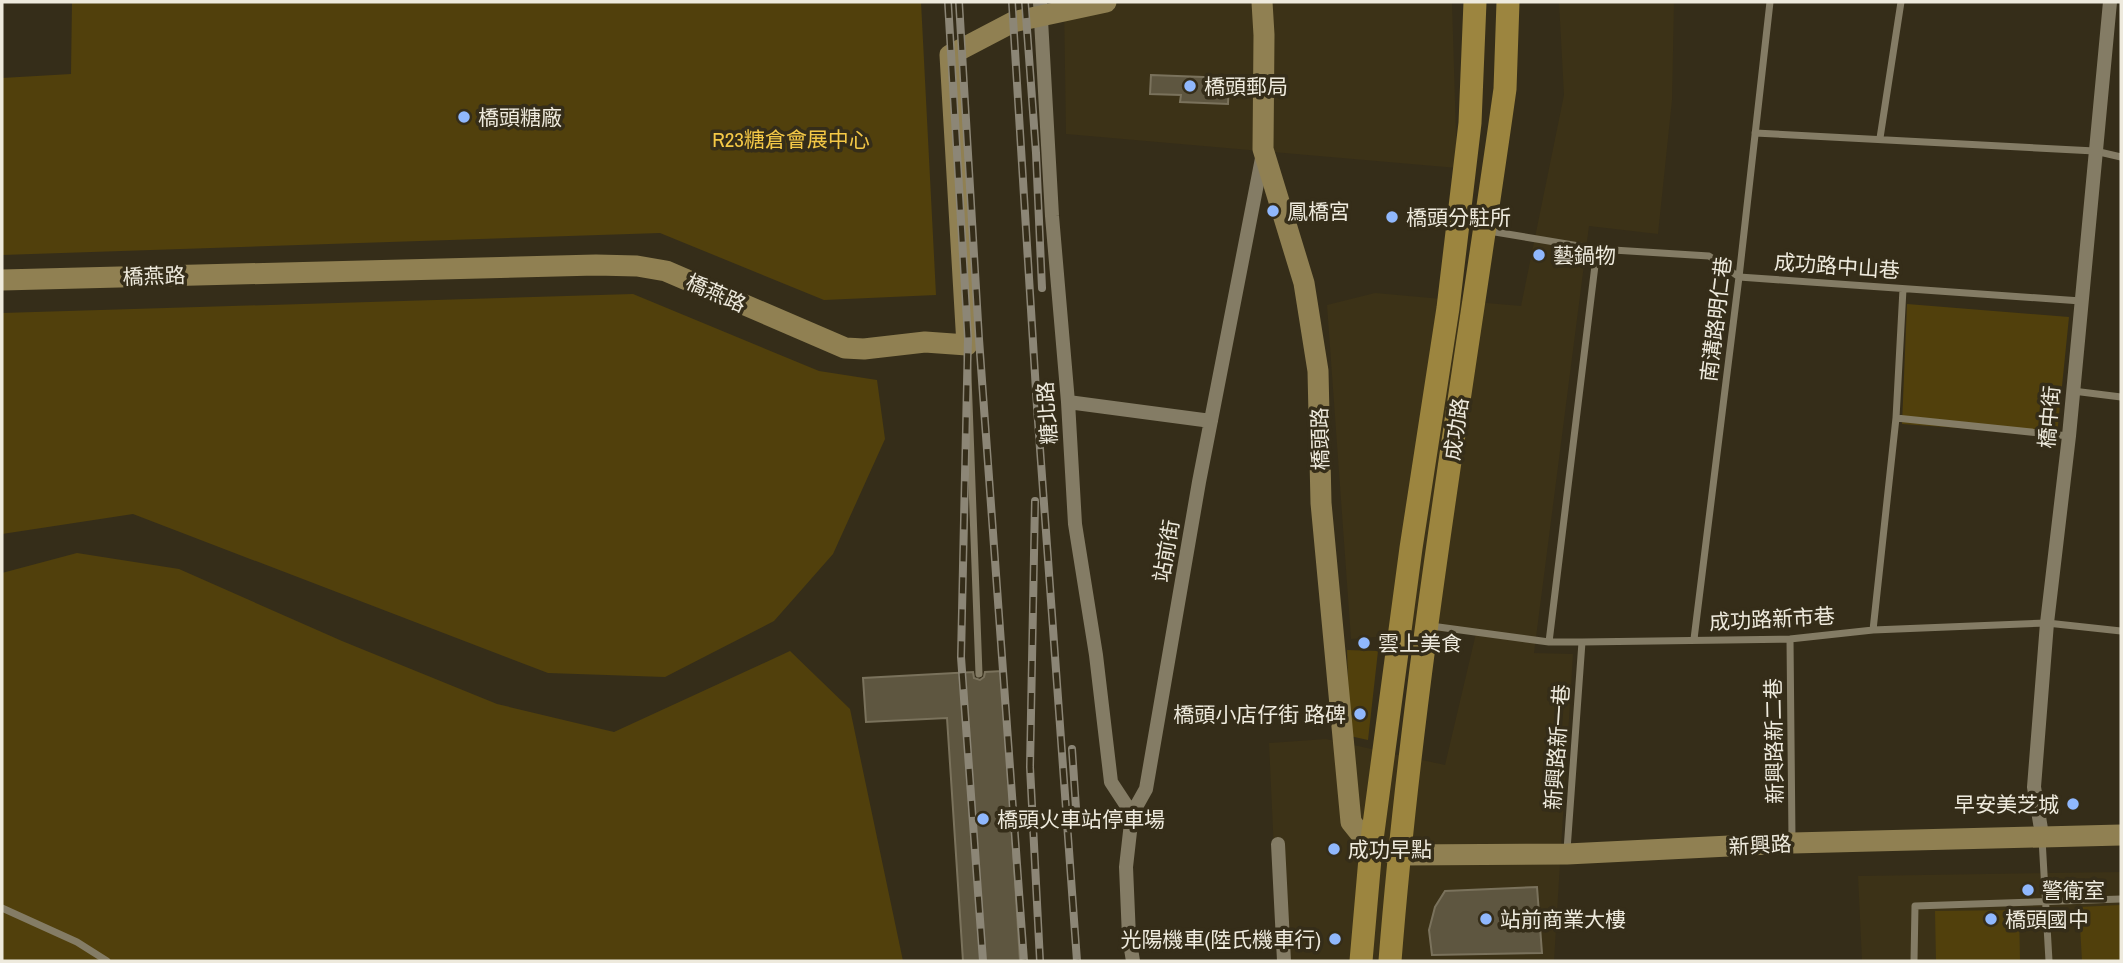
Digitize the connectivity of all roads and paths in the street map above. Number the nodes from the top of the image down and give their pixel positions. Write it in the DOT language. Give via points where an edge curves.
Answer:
graph roads {
  1 [pos="1106,2"];
  2 [pos="1262,2"];
  3 [pos="1475,2"];
  4 [pos="1508,2"];
  5 [pos="1770,2"];
  6 [pos="1900,2"];
  7 [pos="2110,2"];
  8 [pos="1040,10"];
  9 [pos="1755,133"];
  10 [pos="1880,138"];
  11 [pos="1264,149"];
  12 [pos="2095,151"];
  13 [pos="2121,157"];
  14 [pos="1485,230"];
  15 [pos="1597,249"];
  16 [pos="1739,277"];
  17 [pos="2,281"];
  18 [pos="1903,289"];
  19 [pos="2081,302"];
  20 [pos="967,345"];
  21 [pos="2073,391"];
  22 [pos="2121,397"];
  23 [pos="1068,402"];
  24 [pos="1896,418"];
  25 [pos="1211,421"];
  26 [pos="2069,436"];
  27 [pos="2047,623"];
  28 [pos="1426,626"];
  29 [pos="1873,630"];
  30 [pos="2121,631"];
  31 [pos="1694,639"];
  32 [pos="1790,639"];
  33 [pos="1549,642"];
  34 [pos="1582,642"];
  35 [pos="979,674"];
  36 [pos="1132,814"];
  37 [pos="2042,835"];
  38 [pos="2121,835"];
  39 [pos="1792,843"];
  40 [pos="1278,844"];
  41 [pos="1371,847"];
  42 [pos="1398,855"];
  43 [pos="1567,855"];
  44 [pos="2121,899"];
  45 [pos="2047,902"];
  46 [pos="2,908"];
  47 [pos="107,961"];
  48 [pos="1133,961"];
  49 [pos="1284,961"];
  50 [pos="1361,961"];
  51 [pos="1390,961"];
  52 [pos="1914,961"];
  53 [pos="2049,961"];
  1 -- 8 [label="street"];
  2 -- 11 [label="street, 橋頭路"];
  3 -- 41 [label="main road, 成功路" via="1470,123 1448,308"];
  4 -- 14 [label="main road, 成功路" via="1505,89"];
  5 -- 9 [label="lane, 南溝路明仁巷"];
  6 -- 10 [label="lane"];
  7 -- 12 [label="street, 橋中街"];
  8 -- 20 [label="street" via="950,55"];
  8 -- 23 [label="street, 糖北路"];
  9 -- 10 [label="lane"];
  9 -- 16 [label="lane, 南溝路明仁巷"];
  10 -- 12 [label="lane"];
  11 -- 25 [label="street, 站前街"];
  11 -- 41 [label="street, 橋頭路" via="1304,283 1315,347 1321,503 1351,821"];
  12 -- 13 [label="lane"];
  12 -- 19 [label="street, 橋中街"];
  14 -- 15 [label="lane"];
  14 -- 28 [label="main road, 成功路"];
  15 -- 16 [label="lane" via="1709,256"];
  15 -- 33 [label="lane"];
  16 -- 18 [label="lane, 成功路中山巷"];
  16 -- 31 [label="lane, 南溝路明仁巷"];
  17 -- 20 [label="street, 橋燕路" via="637,266 666,271 845,348 925,342"];
  18 -- 19 [label="lane, 成功路中山巷"];
  18 -- 24 [label="lane"];
  19 -- 21 [label="street, 橋中街"];
  20 -- 35 [label="lane"];
  21 -- 22 [label="lane"];
  21 -- 26 [label="street, 橋中街"];
  23 -- 25 [label="street"];
  23 -- 36 [label="street, 糖北路" via="1075,524 1111,782"];
  24 -- 26 [label="lane"];
  24 -- 29 [label="lane"];
  25 -- 36 [label="street, 站前街" via="1146,789"];
  26 -- 27 [label="street, 橋中街"];
  27 -- 29 [label="lane, 成功路新市巷"];
  27 -- 30 [label="lane, 成功路新市巷"];
  27 -- 37 [label="street, 橋中街" via="2034,787"];
  28 -- 33 [label="lane, 成功路新市巷"];
  28 -- 42 [label="main road, 成功路"];
  29 -- 32 [label="lane, 成功路新市巷"];
  31 -- 32 [label="lane, 成功路新市巷"];
  31 -- 34 [label="lane, 成功路新市巷"];
  32 -- 39 [label="lane, 新興路新二巷"];
  33 -- 34 [label="lane, 成功路新市巷"];
  34 -- 43 [label="lane, 新興路新一巷"];
  36 -- 48 [label="street, 站前街" via="1126,867"];
  37 -- 38 [label="street, 新興路"];
  37 -- 39 [label="street, 新興路"];
  37 -- 45 [label="lane"];
  39 -- 43 [label="street, 新興路"];
  40 -- 49 [label="street"];
  41 -- 42 [label="street"];
  41 -- 50 [label="main road, 成功路"];
  42 -- 43 [label="street, 新興路"];
  42 -- 51 [label="main road, 成功路"];
  44 -- 45 [label="lane"];
  45 -- 52 [label="lane" via="1915,906"];
  45 -- 53 [label="lane"];
  46 -- 47 [label="lane"];
}
